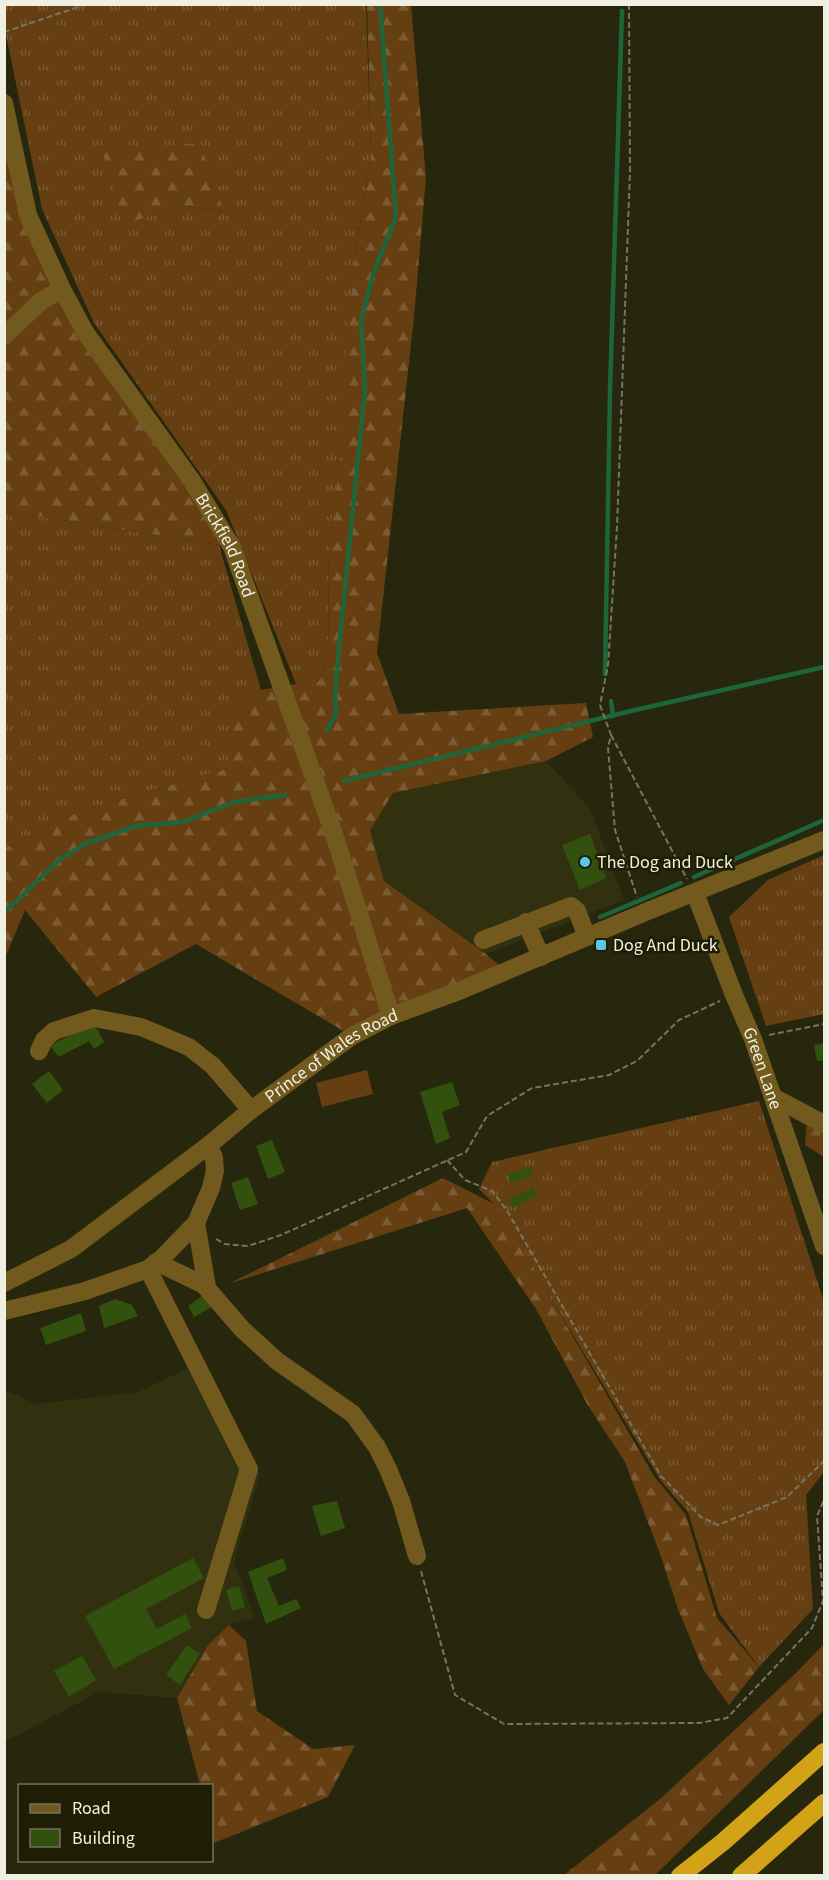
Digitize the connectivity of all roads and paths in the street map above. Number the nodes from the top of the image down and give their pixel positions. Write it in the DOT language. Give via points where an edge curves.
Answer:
graph roads {
  1 [pos="87,4"];
  2 [pos="629,4"];
  3 [pos="4,32"];
  4 [pos="4,103"];
  5 [pos="62,289"];
  6 [pos="4,336"];
  7 [pos="611,735"];
  8 [pos="825,840"];
  9 [pos="694,894"];
  10 [pos="638,898"];
  11 [pos="526,922"];
  12 [pos="587,937"];
  13 [pos="483,940"];
  14 [pos="541,957"];
  15 [pos="734,995"];
  16 [pos="392,1016"];
  17 [pos="825,1024"];
  18 [pos="753,1039"];
  19 [pos="39,1051"];
  20 [pos="773,1097"];
  21 [pos="250,1110"];
  22 [pos="825,1124"];
  23 [pos="209,1145"];
  24 [pos="447,1160"];
  25 [pos="196,1223"];
  26 [pos="825,1246"];
  27 [pos="152,1265"];
  28 [pos="4,1283"];
  29 [pos="207,1287"];
  30 [pos="4,1311"];
  31 [pos="825,1461"];
  32 [pos="825,1500"];
  33 [pos="417,1557"];
  34 [pos="206,1610"];
  35 [pos="825,1752"];
  36 [pos="825,1803"];
  37 [pos="680,1875"];
  38 [pos="741,1875"];
  1 -- 3 [label="path"];
  2 -- 7 [label="path" via="630,171 617,527 608,665 600,705"];
  4 -- 5 [label="street, Brickfield Road" via="28,215"];
  5 -- 6 [label="street" via="41,301"];
  5 -- 16 [label="street, Brickfield Road" via="85,332 192,481 232,547 334,834"];
  7 -- 9 [label="path"];
  7 -- 10 [label="path" via="608,748 615,830"];
  8 -- 9 [label="street, Prince of Wales Road"];
  9 -- 12 [label="street, Prince of Wales Road"];
  9 -- 15 [label="street, Green Lane"];
  11 -- 12 [label="street" via="571,906 577,911"];
  11 -- 13 [label="street"];
  11 -- 14 [label="street"];
  12 -- 14 [label="street, Prince of Wales Road"];
  14 -- 16 [label="street, Prince of Wales Road"];
  15 -- 18 [label="street, Green Lane"];
  15 -- 24 [label="path" via="679,1020 637,1061 609,1075 532,1088 487,1116 466,1152"];
  16 -- 21 [label="street, Prince of Wales Road" via="352,1036"];
  17 -- 18 [label="path"];
  18 -- 20 [label="street, Green Lane"];
  19 -- 21 [label="street" via="54,1031 94,1018 141,1027 189,1047 213,1066"];
  20 -- 22 [label="street"];
  20 -- 26 [label="street, Green Lane"];
  21 -- 23 [label="street, Prince of Wales Road"];
  23 -- 25 [label="street" via="215,1171"];
  23 -- 28 [label="street, Prince of Wales Road" via="71,1249"];
  24 -- 25 [label="path" via="248,1246 225,1244"];
  24 -- 31 [label="path" via="465,1180 492,1191 506,1209 662,1476 701,1517 718,1525 787,1497"];
  25 -- 27 [label="street"];
  25 -- 29 [label="street"];
  27 -- 29 [label="street"];
  27 -- 30 [label="street" via="86,1291"];
  27 -- 34 [label="street" via="249,1469"];
  29 -- 33 [label="street" via="242,1329 277,1360 353,1414 377,1447 392,1478"];
  32 -- 33 [label="path" via="817,1516 823,1601 812,1628 727,1718 699,1723 504,1724 455,1695"];
  35 -- 37 [label="highway"];
  36 -- 38 [label="highway"];
}
